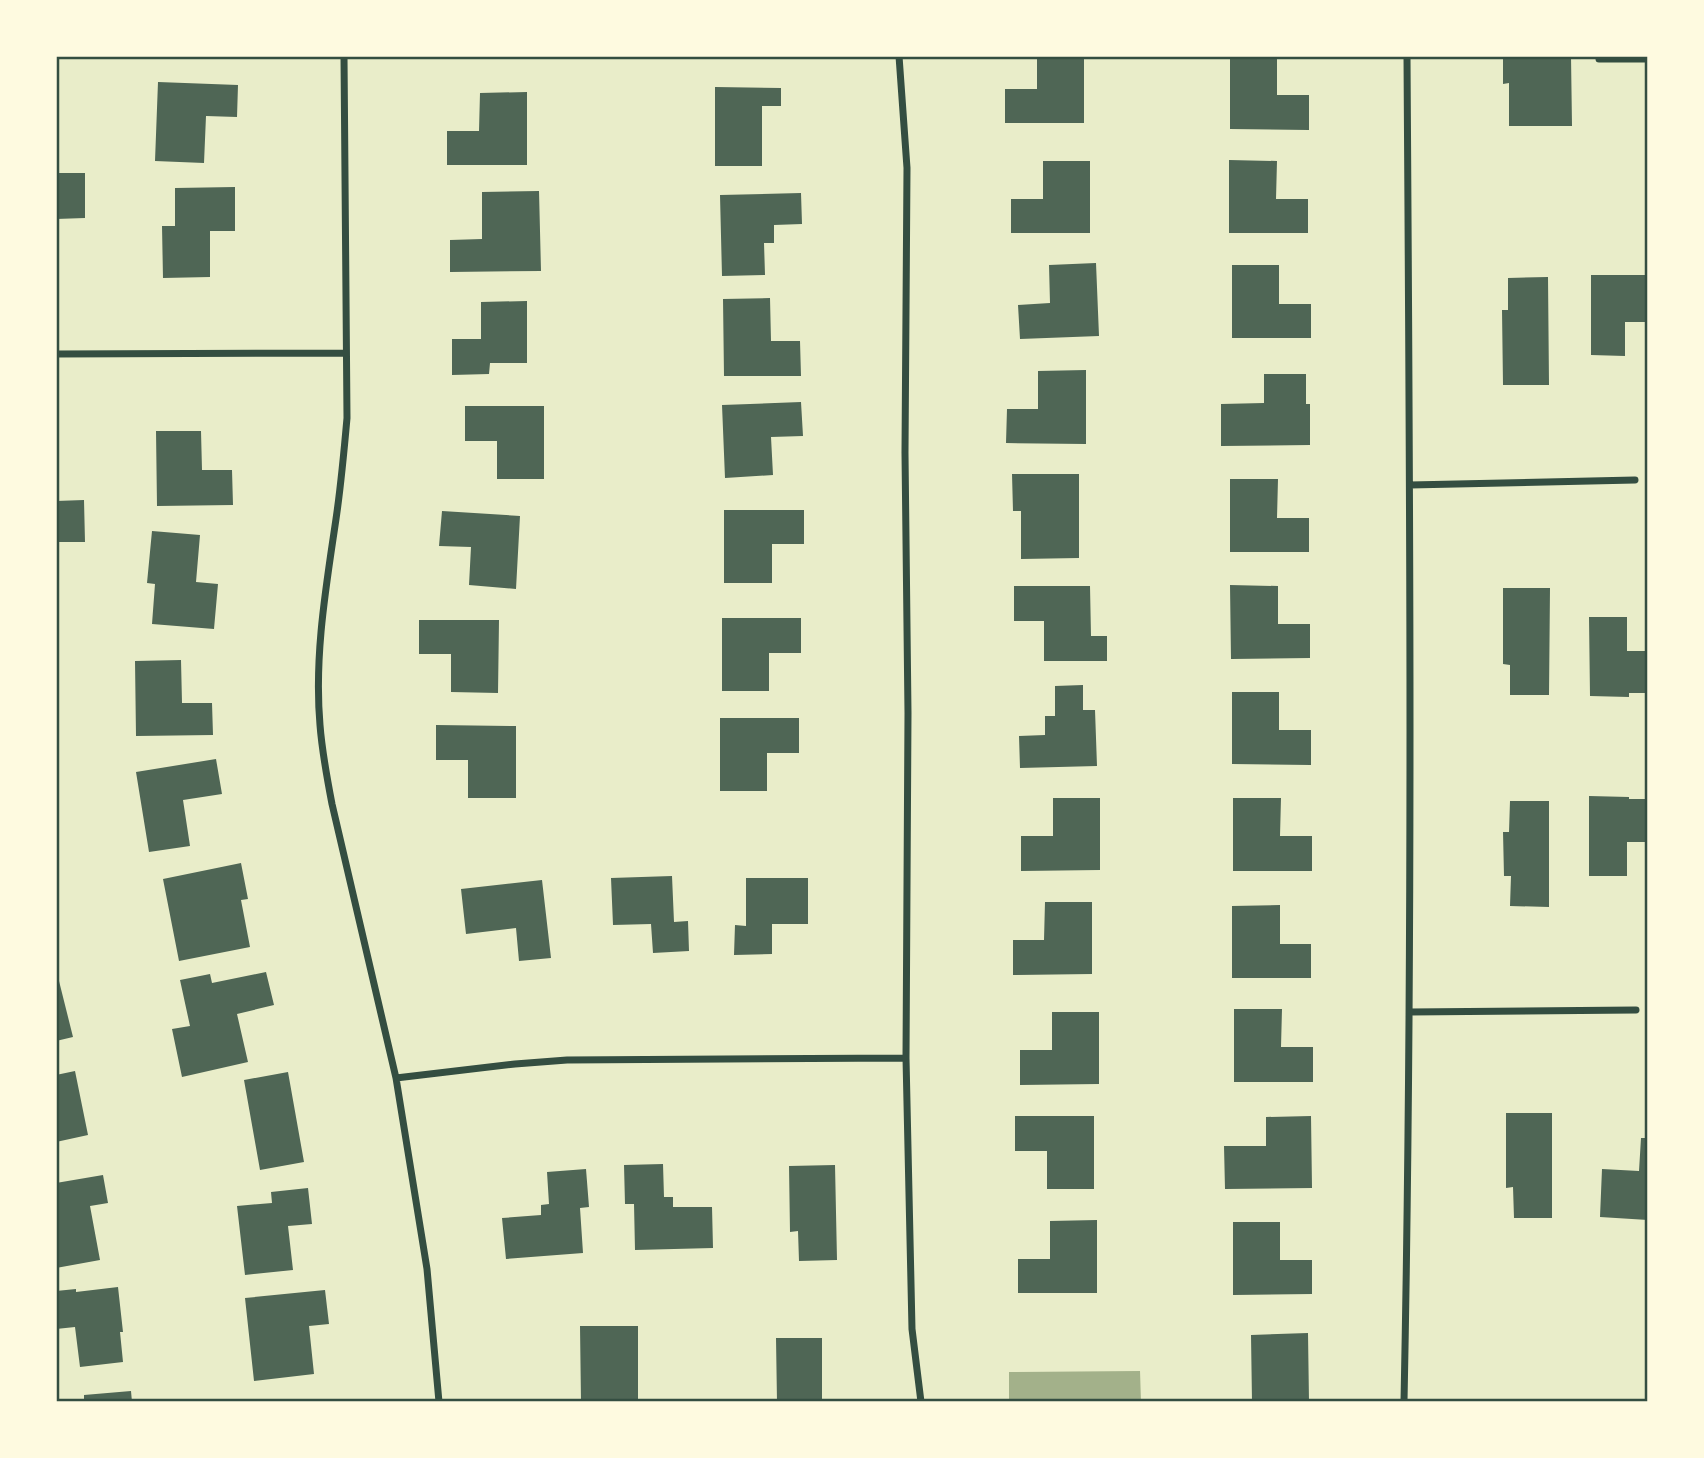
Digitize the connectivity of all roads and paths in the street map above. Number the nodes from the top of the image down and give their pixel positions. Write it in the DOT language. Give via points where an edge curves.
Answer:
graph roads {
  1 [pos="344,56"];
  2 [pos="900,56"];
  3 [pos="1407,56"];
  4 [pos="1599,56"];
  5 [pos="1648,59"];
  6 [pos="346,353"];
  7 [pos="56,354"];
  8 [pos="1634,480"];
  9 [pos="1410,485"];
  10 [pos="1636,1010"];
  11 [pos="1410,1012"];
  12 [pos="906,1058"];
  13 [pos="396,1078"];
  14 [pos="439,1402"];
  15 [pos="921,1402"];
  16 [pos="1404,1402"];
  1 -- 6 [label="street"];
  2 -- 12 [label="street" via="907,168"];
  3 -- 9 [label="street"];
  4 -- 5 [label="street"];
  6 -- 7 [label="street"];
  6 -- 13 [label="street" via="343,468 321,629 320,725 332,804"];
  8 -- 9 [label="street"];
  9 -- 11 [label="street"];
  10 -- 11 [label="street"];
  11 -- 16 [label="street"];
  12 -- 13 [label="street" via="567,1060"];
  12 -- 15 [label="street" via="912,1329"];
  13 -- 14 [label="street" via="427,1269"];
}
